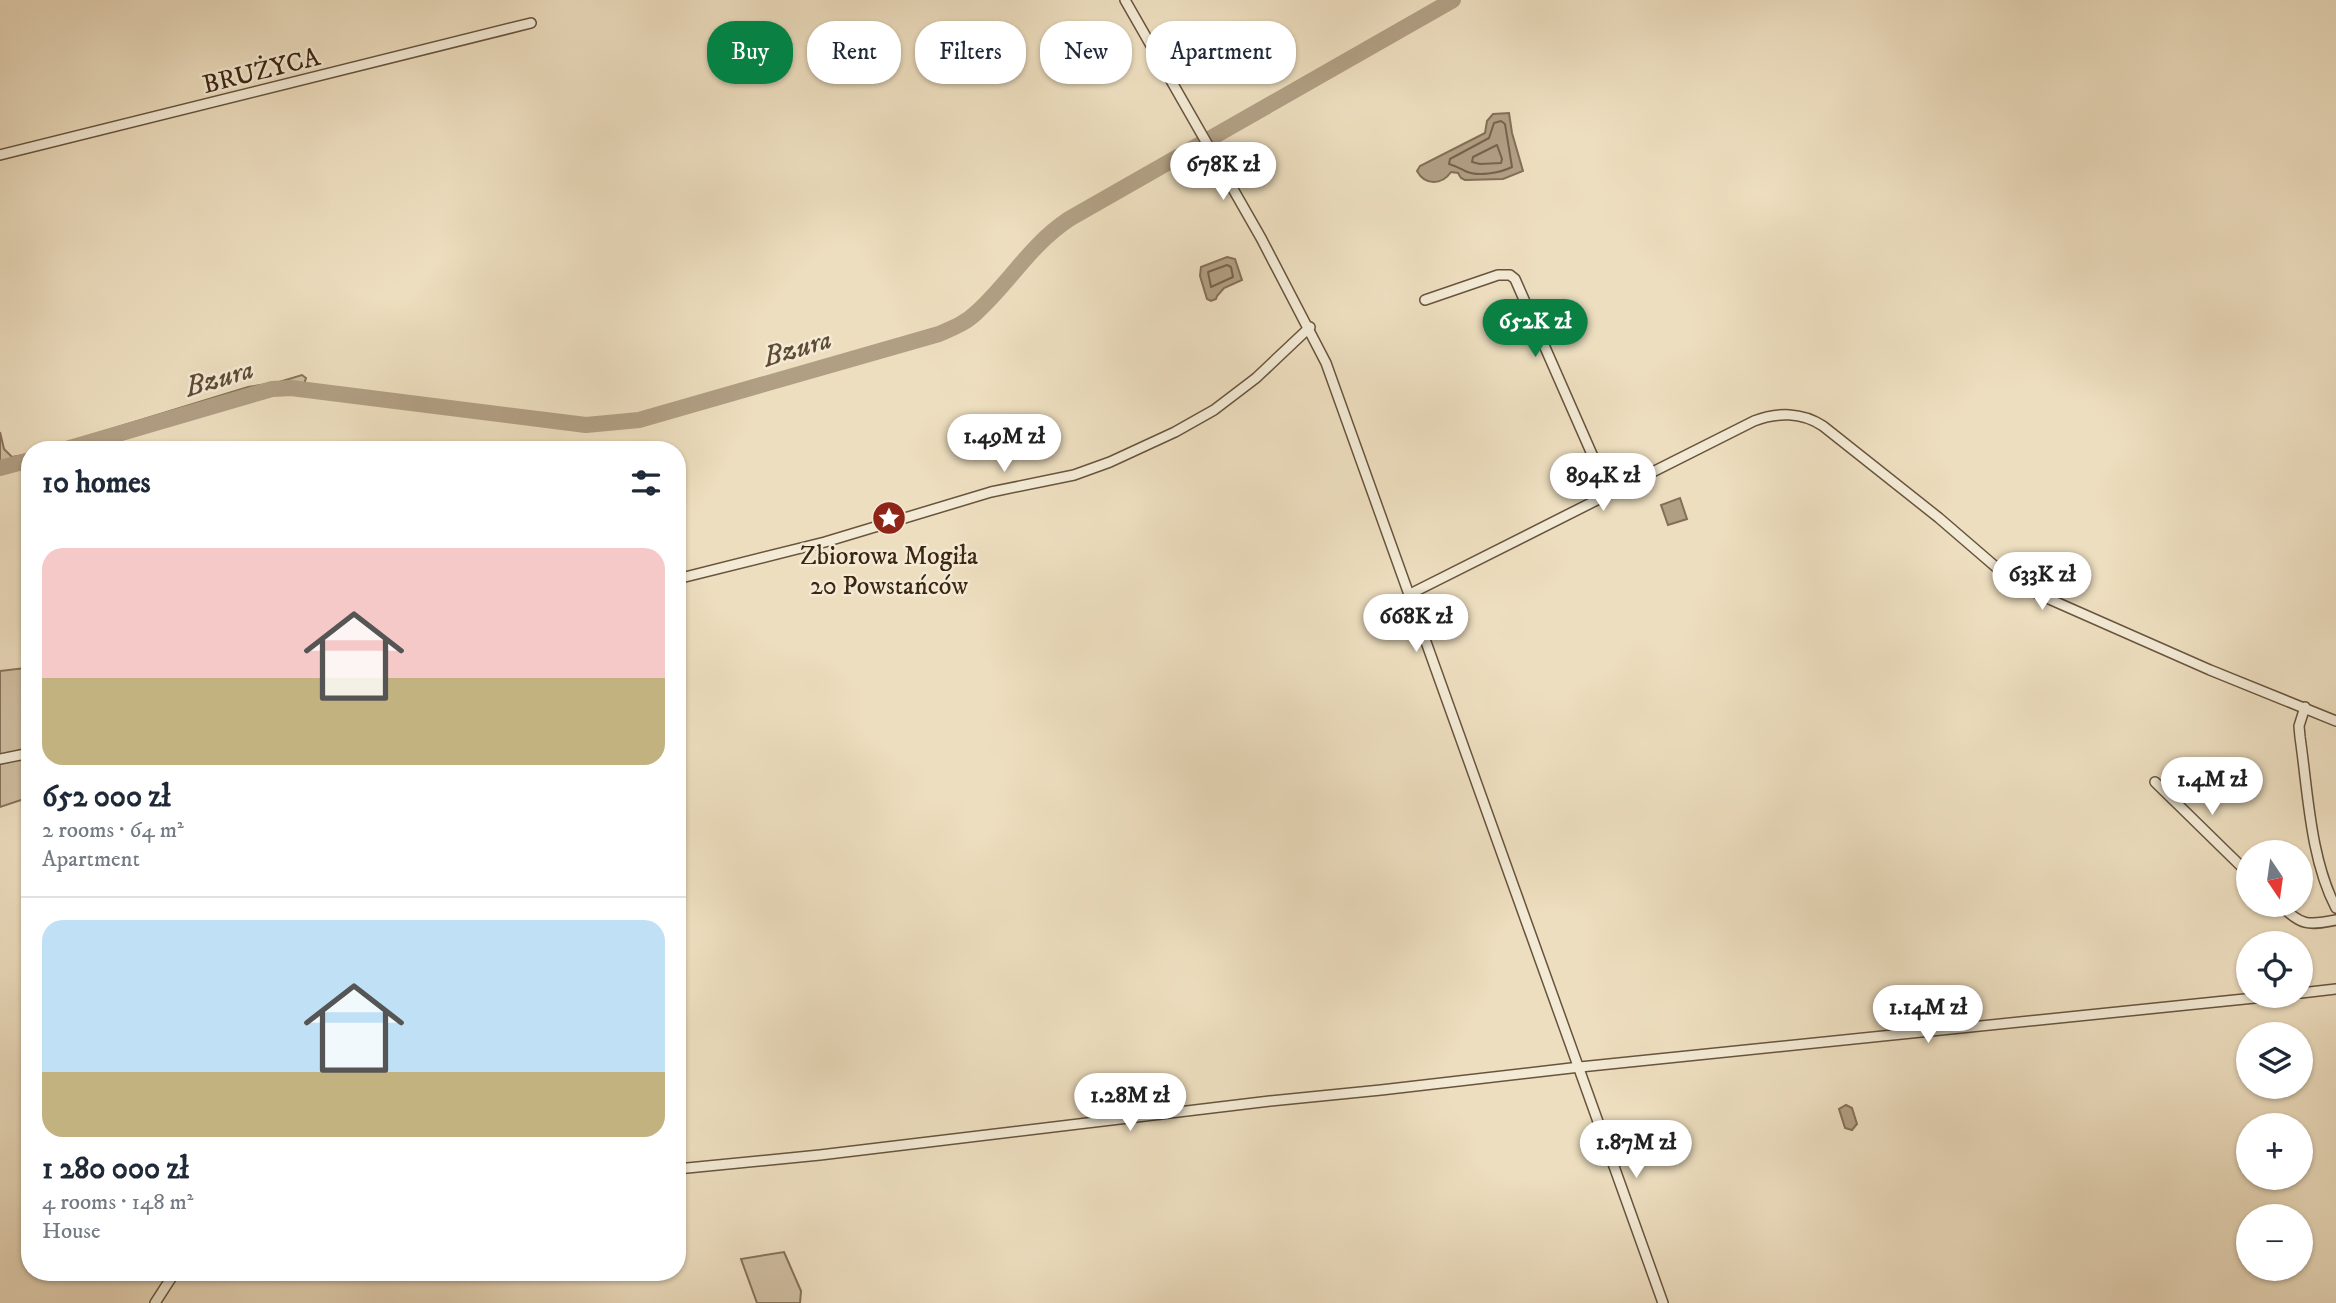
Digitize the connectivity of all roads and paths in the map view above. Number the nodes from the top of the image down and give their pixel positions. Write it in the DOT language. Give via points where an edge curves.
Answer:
graph roads {
  1 [pos="1125,0"];
  2 [pos="531,23"];
  3 [pos="0,155"];
  4 [pos="1426,300"];
  5 [pos="1310,327"];
  6 [pos="1609,493"];
  7 [pos="686,577"];
  8 [pos="1410,594"];
  9 [pos="2305,707"];
  10 [pos="2336,721"];
  11 [pos="21,755"];
  12 [pos="0,759"];
  13 [pos="2155,782"];
  14 [pos="2236,861"];
  15 [pos="2336,908"];
  16 [pos="2293,917"];
  17 [pos="2336,920"];
  18 [pos="2336,989"];
  19 [pos="2313,992"];
  20 [pos="2236,1000"];
  21 [pos="1580,1067"];
  22 [pos="686,1168"];
  23 [pos="169,1281"];
  24 [pos="155,1303"];
  25 [pos="1663,1303"];
  1 -- 5 [label="street"];
  2 -- 3 [label="street, BRUŻYCA"];
  4 -- 6 [label="street" via="1498,275 1515,279"];
  5 -- 7 [label="street" via="1214,410 1110,461 1074,475 991,492 825,542"];
  5 -- 8 [label="street" via="1345,410"];
  6 -- 8 [label="street"];
  6 -- 9 [label="street" via="1754,421 1783,414 1803,417 1823,426 1908,492 2011,580 2210,670"];
  8 -- 21 [label="street"];
  9 -- 10 [label="street"];
  9 -- 15 [label="street" via="2300,737 2317,853"];
  11 -- 12 [label="street"];
  13 -- 14 [label="street"];
  16 -- 17 [label="street" via="2308,924"];
  18 -- 19 [label="street"];
  20 -- 21 [label="street"];
  21 -- 22 [label="street"];
  21 -- 25 [label="street"];
  23 -- 24 [label="street"];
}
